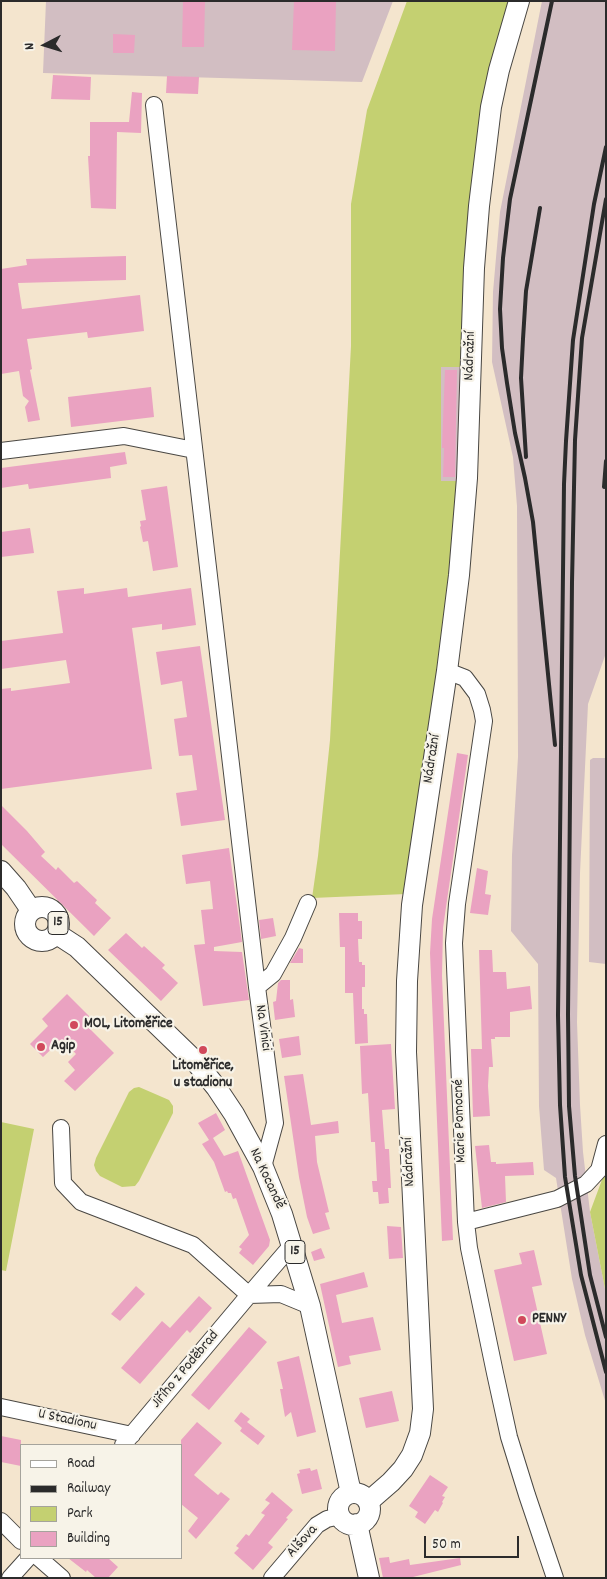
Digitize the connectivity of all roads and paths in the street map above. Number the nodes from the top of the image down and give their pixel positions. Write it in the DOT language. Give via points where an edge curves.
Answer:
graph roads {
  1 [pos="519,1"];
  2 [pos="154,106"];
  3 [pos="7,450"];
  4 [pos="194,450"];
  5 [pos="447,671"];
  6 [pos="1,871"];
  7 [pos="308,903"];
  8 [pos="257,987"];
  9 [pos="61,1128"];
  10 [pos="606,1144"];
  11 [pos="263,1168"];
  12 [pos="466,1222"];
  13 [pos="292,1245"];
  14 [pos="249,1295"];
  15 [pos="310,1306"];
  16 [pos="1,1406"];
  17 [pos="128,1440"];
  18 [pos="360,1498"];
  19 [pos="348,1520"];
  20 [pos="1,1521"];
  21 [pos="20,1540"];
  22 [pos="27,1559"];
  23 [pos="40,1559"];
  24 [pos="10,1578"];
  25 [pos="62,1578"];
  26 [pos="272,1578"];
  27 [pos="369,1578"];
  28 [pos="555,1578"];
  1 -- 5 [label="main road, Nádražní" via="491,107 479,206 468,478"];
  2 -- 4 [label="street"];
  3 -- 4 [label="street" via="124,436"];
  4 -- 8 [label="street"];
  5 -- 12 [label="street, Marie Pomocné" via="465,678 477,694 484,721 454,943"];
  5 -- 18 [label="main road, Nádražní" via="412,904 407,981 406,1052 422,1409 420,1433 403,1469"];
  6 -- 11 [label="main road, Na Kocandě / 15" via="31,910 25,922 32,937 45,941 57,934 77,947 195,1061 234,1114"];
  7 -- 8 [label="street, Na Vinici" via="273,974"];
  8 -- 11 [label="street, Na Vinici" via="275,1123"];
  9 -- 14 [label="street" via="63,1183 81,1202 194,1245"];
  10 -- 12 [label="street" via="599,1170 586,1184 557,1199"];
  11 -- 13 [label="main road, Na Kocandě / 15"];
  12 -- 28 [label="street, Marie Pomocné" via="509,1437"];
  13 -- 14 [label="street, Jiřího z Poděbrad"];
  13 -- 15 [label="main road, Na Kocandě / 15"];
  14 -- 15 [label="street" via="282,1294"];
  14 -- 17 [label="street, Jiřího z Poděbrad"];
  15 -- 18 [label="main road, Na Kocandě / 15"];
  16 -- 17 [label="street, U Stadionu"];
  18 -- 19 [label="main road" via="370,1507 368,1516 365,1520"];
  18 -- 19 [label="main road" via="346,1495 340,1502 339,1512"];
  19 -- 26 [label="street, Alšova" via="327,1519 317,1525"];
  19 -- 27 [label="main road"];
  20 -- 21 [label="street"];
  22 -- 24 [label="street"];
  23 -- 25 [label="street"];
}
